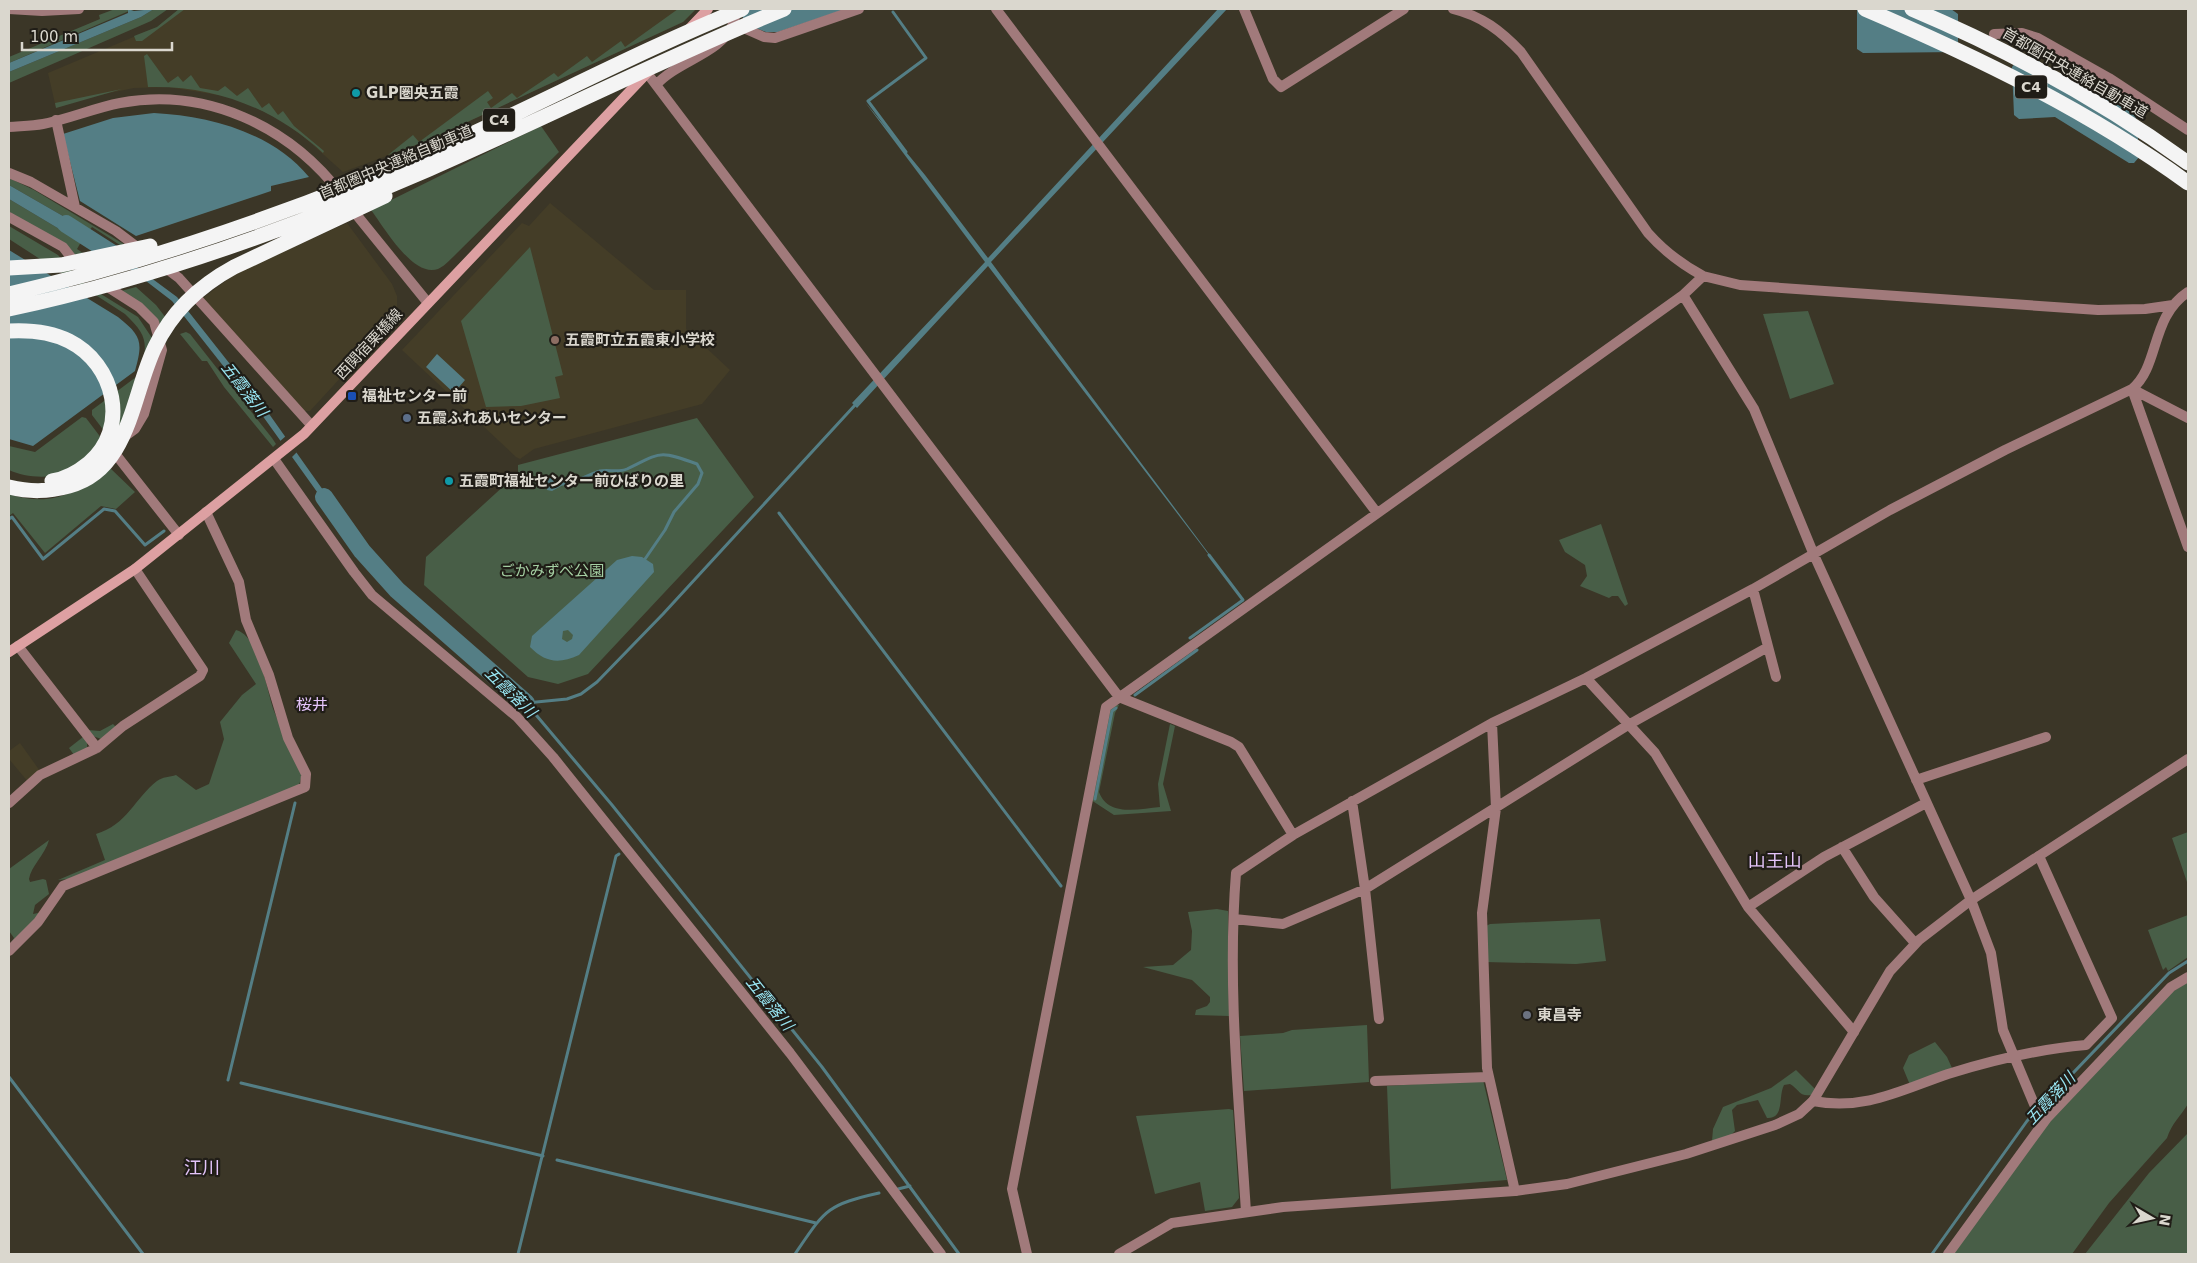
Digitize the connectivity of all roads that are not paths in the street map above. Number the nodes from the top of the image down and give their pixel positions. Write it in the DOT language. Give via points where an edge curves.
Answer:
graph roads {
  1 [pos="9,9"];
  2 [pos="79,9"];
  3 [pos="708,9"];
  4 [pos="737,9"];
  5 [pos="742,9"];
  6 [pos="784,9"];
  7 [pos="859,9"];
  8 [pos="996,9"];
  9 [pos="1244,9"];
  10 [pos="1404,9"];
  11 [pos="1453,9"];
  12 [pos="1865,9"];
  13 [pos="1912,9"];
  14 [pos="734,24"];
  15 [pos="1994,34"];
  16 [pos="647,73"];
  17 [pos="656,85"];
  18 [pos="56,120"];
  19 [pos="9,127"];
  20 [pos="2188,130"];
  21 [pos="490,141"];
  22 [pos="2188,163"];
  23 [pos="9,173"];
  24 [pos="2188,183"];
  25 [pos="75,207"];
  26 [pos="9,217"];
  27 [pos="252,223"];
  28 [pos="9,268"];
  29 [pos="1703,276"];
  30 [pos="2188,292"];
  31 [pos="9,294"];
  32 [pos="1684,295"];
  33 [pos="428,303"];
  34 [pos="2173,305"];
  35 [pos="9,309"];
  36 [pos="9,330"];
  37 [pos="2132,389"];
  38 [pos="2188,418"];
  39 [pos="311,425"];
  40 [pos="104,457"];
  41 [pos="276,457"];
  42 [pos="9,478"];
  43 [pos="9,487"];
  44 [pos="206,512"];
  45 [pos="1377,513"];
  46 [pos="178,535"];
  47 [pos="2188,547"];
  48 [pos="1814,555"];
  49 [pos="135,569"];
  50 [pos="1753,589"];
  51 [pos="18,646"];
  52 [pos="1768,647"];
  53 [pos="9,652"];
  54 [pos="1776,677"];
  55 [pos="1586,678"];
  56 [pos="1119,697"];
  57 [pos="1492,723"];
  58 [pos="1628,725"];
  59 [pos="2046,737"];
  60 [pos="97,748"];
  61 [pos="2188,759"];
  62 [pos="1916,780"];
  63 [pos="1352,801"];
  64 [pos="9,803"];
  65 [pos="1926,803"];
  66 [pos="1496,808"];
  67 [pos="1293,835"];
  68 [pos="1842,847"];
  69 [pos="2039,856"];
  70 [pos="1365,889"];
  71 [pos="1971,900"];
  72 [pos="1748,907"];
  73 [pos="1234,919"];
  74 [pos="1916,943"];
  75 [pos="9,951"];
  76 [pos="2188,977"];
  77 [pos="1379,1019"];
  78 [pos="1854,1032"];
  79 [pos="2013,1056"];
  80 [pos="1488,1077"];
  81 [pos="1375,1081"];
  82 [pos="1813,1101"];
  83 [pos="2045,1116"];
  84 [pos="1515,1192"];
  85 [pos="1246,1212"];
  86 [pos="941,1254"];
  87 [pos="1027,1254"];
  88 [pos="1119,1254"];
  89 [pos="1948,1254"];
  1 -- 2 [label="street"];
  3 -- 16 [label="main road, 西関宿栗橋線"];
  4 -- 14 [label="street"];
  5 -- 27 [label="highway, 首都圏中央連絡自動車道 / C4" via="601,71 462,138 343,189"];
  6 -- 21 [label="highway, 首都圏中央連絡自動車道 / C4" via="702,42"];
  7 -- 14 [label="street" via="775,38 764,37"];
  8 -- 45 [label="street"];
  9 -- 10 [label="street" via="1273,79 1281,87"];
  11 -- 29 [label="street" via="1502,32 1648,233 1684,266"];
  12 -- 24 [label="highway, C4" via="1941,41 2023,82 2094,121"];
  13 -- 22 [label="highway, 首都圏中央連絡自動車道 / C4" via="2031,65 2102,106"];
  14 -- 17 [label="street" via="720,43 676,68"];
  15 -- 20 [label="street" via="2022,33 2038,38 2109,78"];
  16 -- 17 [label="street"];
  16 -- 33 [label="main road, 西関宿栗橋線"];
  17 -- 56 [label="street"];
  18 -- 19 [label="street"];
  18 -- 25 [label="street"];
  18 -- 33 [label="street" via="119,103 168,100 218,108 276,132 298,148 329,179"];
  21 -- 35 [label="highway, 首都圏中央連絡自動車道 / C4" via="229,249 132,279"];
  21 -- 40 [label="highway" via="367,205 234,267 198,290 172,318 155,346 128,424"];
  23 -- 25 [label="street"];
  25 -- 39 [label="street" via="116,231 179,278"];
  26 -- 46 [label="street" via="63,247 81,270 139,307 154,322 162,350 144,414 135,429 110,446"];
  27 -- 28 [label="highway" via="220,227 61,265"];
  27 -- 31 [label="highway, 首都圏中央連絡自動車道 / C4" via="104,270"];
  29 -- 32 [label="street"];
  29 -- 34 [label="street" via="1740,285 2098,310"];
  30 -- 34 [label="street"];
  32 -- 45 [label="street"];
  32 -- 48 [label="street" via="1754,409"];
  33 -- 39 [label="main road, 西関宿栗橋線"];
  34 -- 37 [label="street" via="2158,332 2142,377"];
  36 -- 40 [label="highway" via="39,332 68,340 81,348 103,372 113,400"];
  37 -- 38 [label="street"];
  37 -- 47 [label="street"];
  37 -- 48 [label="street" via="1890,510"];
  39 -- 41 [label="main road, 西関宿栗橋線"];
  40 -- 42 [label="highway" via="57,480 40,482"];
  40 -- 43 [label="highway" via="97,472 78,484 30,492"];
  41 -- 44 [label="main road, 西関宿栗橋線"];
  41 -- 86 [label="street" via="372,595 517,717 553,757 790,1053"];
  44 -- 46 [label="main road, 西関宿栗橋線"];
  44 -- 75 [label="street" via="239,582 246,620 269,675 288,738 306,774 306,788 64,886 38,922"];
  45 -- 56 [label="street"];
  46 -- 49 [label="main road, 西関宿栗橋線"];
  48 -- 50 [label="street"];
  48 -- 62 [label="street"];
  49 -- 51 [label="main road, 西関宿栗橋線"];
  49 -- 60 [label="street" via="203,670 200,676 123,726"];
  50 -- 52 [label="street"];
  50 -- 55 [label="street"];
  51 -- 53 [label="main road, 西関宿栗橋線"];
  51 -- 60 [label="street"];
  52 -- 54 [label="street"];
  52 -- 58 [label="street"];
  55 -- 57 [label="street"];
  55 -- 58 [label="street"];
  56 -- 67 [label="street" via="1239,747"];
  56 -- 87 [label="street" via="1106,707 1012,1189"];
  57 -- 63 [label="street"];
  57 -- 66 [label="street"];
  58 -- 66 [label="street"];
  58 -- 72 [label="street" via="1655,753"];
  59 -- 62 [label="street"];
  60 -- 64 [label="street" via="40,775"];
  61 -- 69 [label="street"];
  62 -- 65 [label="street"];
  63 -- 67 [label="street"];
  63 -- 70 [label="street"];
  65 -- 68 [label="street"];
  65 -- 71 [label="street"];
  66 -- 70 [label="street"];
  66 -- 80 [label="street" via="1482,913"];
  67 -- 73 [label="street" via="1236,873"];
  68 -- 72 [label="street"];
  68 -- 74 [label="street" via="1874,897"];
  69 -- 71 [label="street"];
  69 -- 79 [label="street" via="2112,1018 2086,1045"];
  70 -- 73 [label="street" via="1283,924"];
  70 -- 77 [label="street"];
  71 -- 74 [label="street"];
  71 -- 79 [label="street" via="1991,953 2002,1030"];
  72 -- 78 [label="street"];
  73 -- 85 [label="street" via="1234,1013"];
  74 -- 78 [label="street" via="1890,971"];
  76 -- 83 [label="street" via="2171,987"];
  78 -- 82 [label="street"];
  79 -- 82 [label="street" via="1884,1098 1833,1105"];
  79 -- 83 [label="street" via="2034,1104"];
  80 -- 81 [label="street"];
  80 -- 84 [label="street"];
  82 -- 84 [label="street" via="1799,1114 1775,1125 1686,1154 1566,1184"];
  83 -- 89 [label="street"];
  84 -- 85 [label="street"];
  85 -- 88 [label="street" via="1172,1223"];
}
